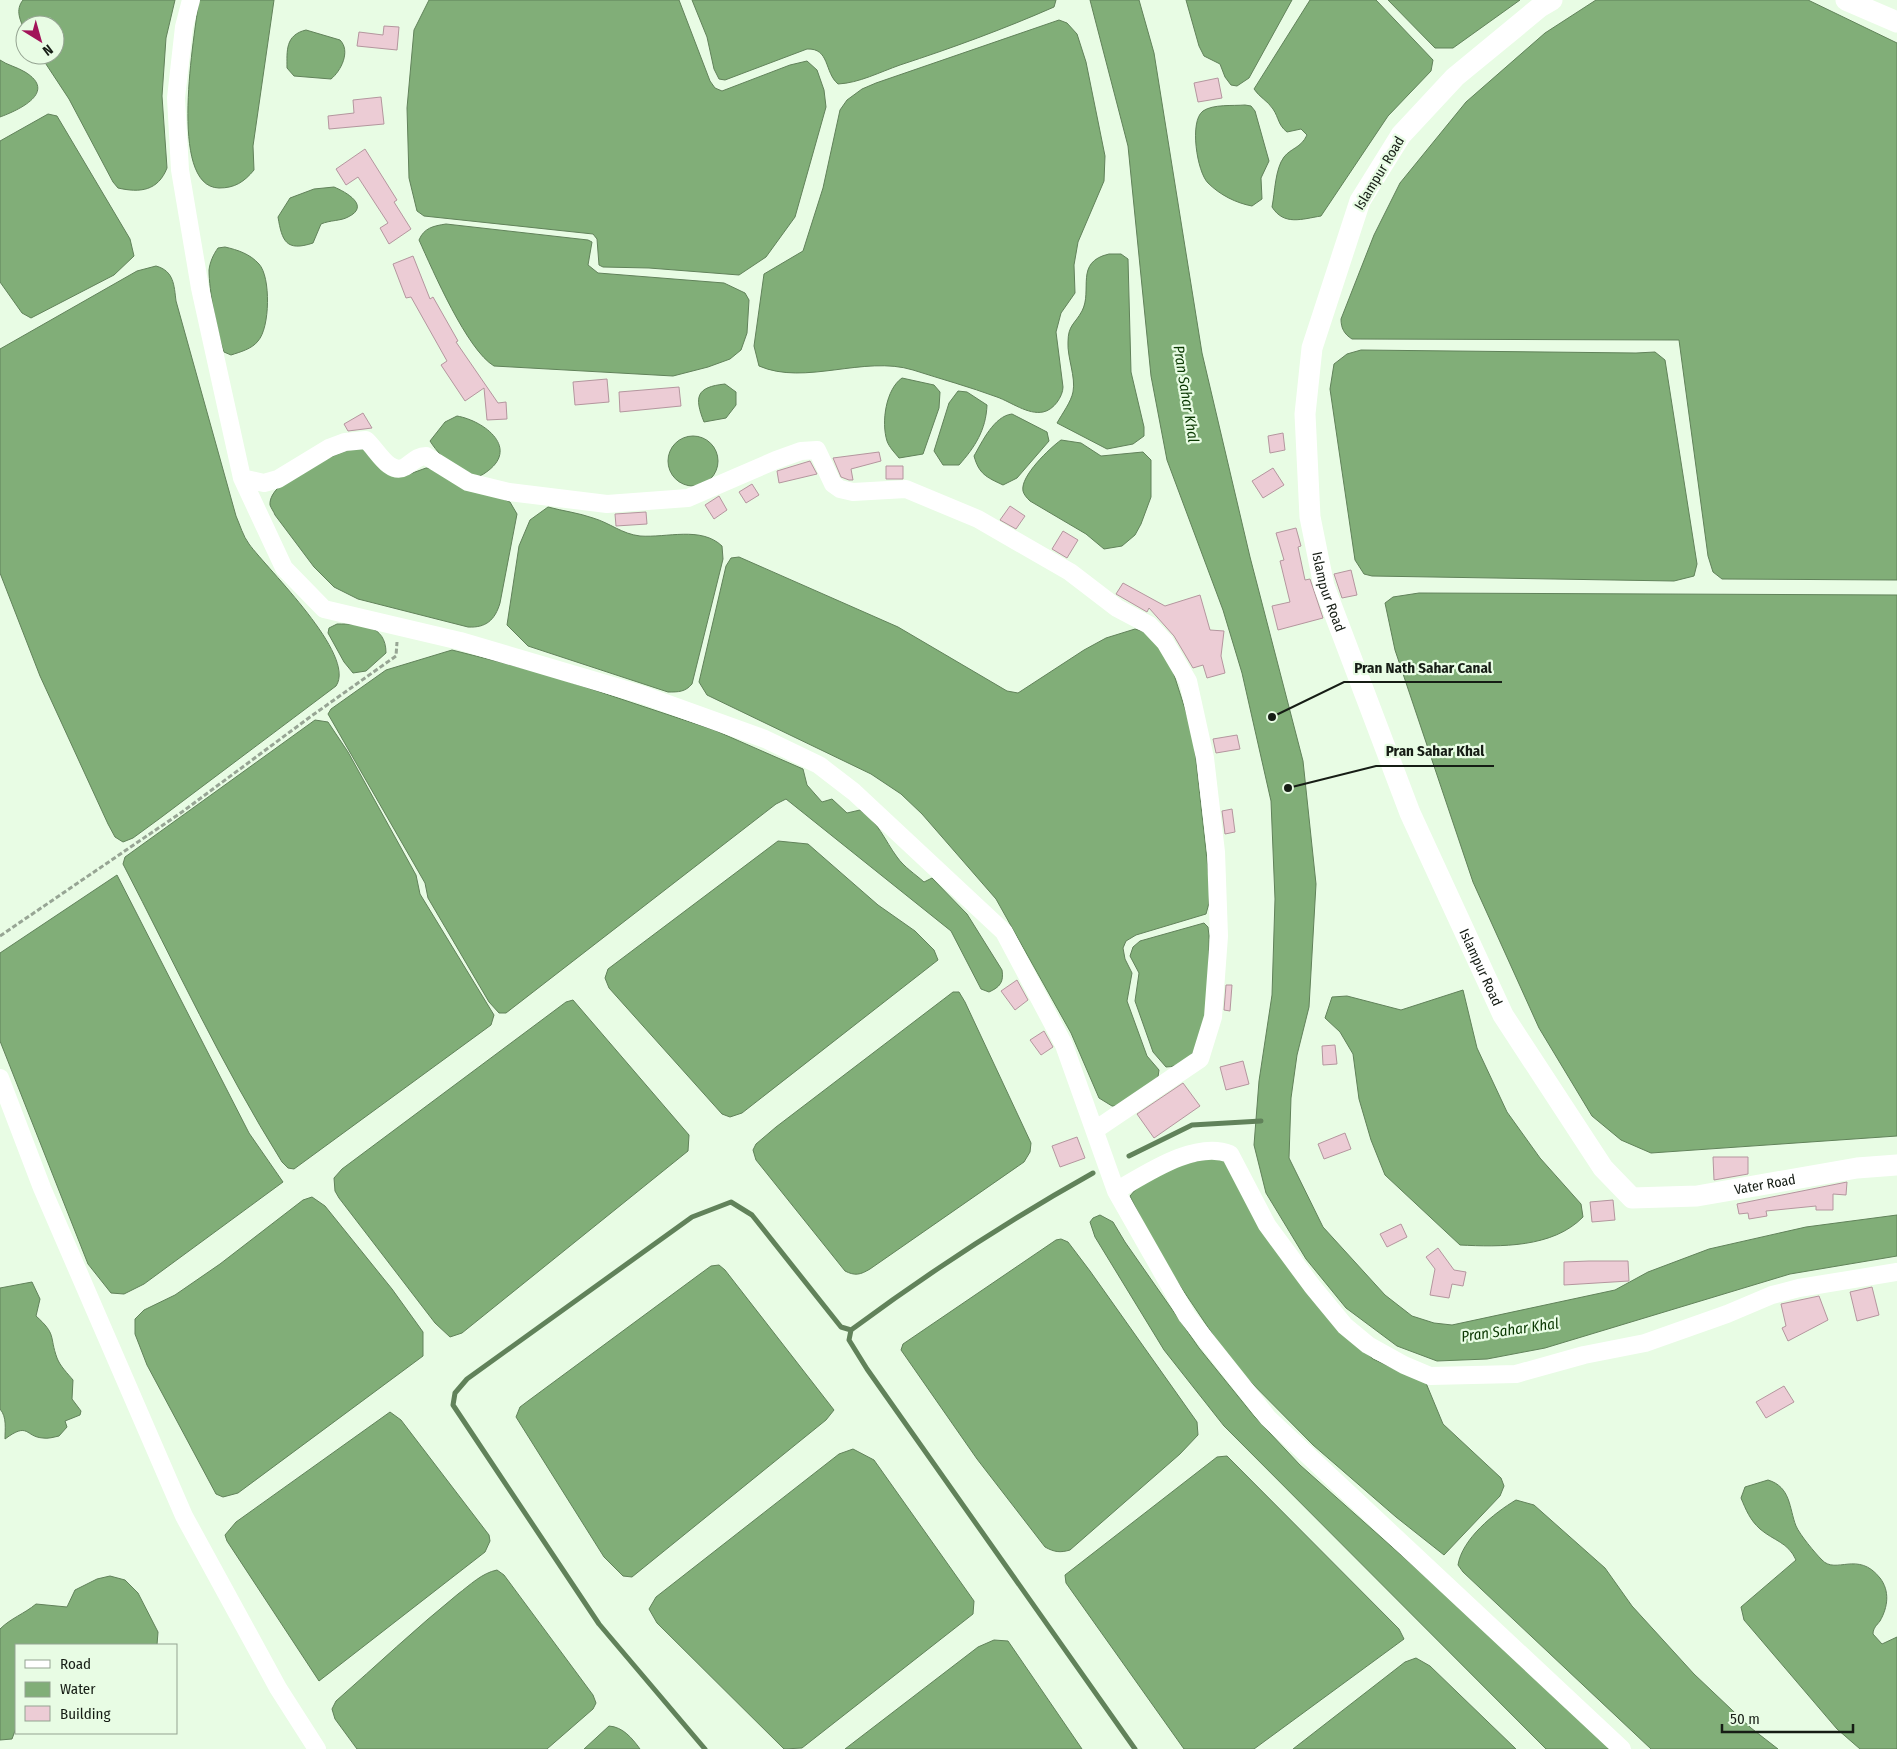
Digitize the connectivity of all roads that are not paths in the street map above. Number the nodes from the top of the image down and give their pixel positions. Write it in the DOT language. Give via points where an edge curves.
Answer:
graph roads {
  1 [pos="191,0"];
  2 [pos="1552,0"];
  3 [pos="1846,0"];
  4 [pos="1897,22"];
  5 [pos="242,478"];
  6 [pos="0,1078"];
  7 [pos="1095,1130"];
  8 [pos="1897,1165"];
  9 [pos="1116,1191"];
  10 [pos="1632,1198"];
  11 [pos="1897,1272"];
  12 [pos="317,1749"];
  13 [pos="1622,1749"];
  1 -- 5 [label="street" via="184,27 176,98 180,170 200,288"];
  2 -- 10 [label="street, Islampur Road" via="1455,77 1401,135 1360,201 1312,348 1305,414 1310,518 1324,586 1410,813 1502,1015 1603,1168"];
  3 -- 4 [label="street"];
  5 -- 7 [label="street" via="284,568 324,609 469,643 643,695 765,739 820,765 854,792 1004,932 1064,1045"];
  5 -- 7 [label="street" via="264,483 278,480 329,448 366,440 394,468 403,469 417,458 426,456 468,482 509,492 607,504 688,498 776,460 801,451 817,450 833,484 840,489 853,492 906,489 978,519 1070,572 1117,608 1149,625 1165,642 1188,681 1205,758 1217,871 1219,936 1213,1017 1200,1059"];
  6 -- 12 [label="street" via="42,1188 184,1516 278,1688"];
  7 -- 9 [label="street"];
  8 -- 10 [label="street, Vater Road" via="1857,1168 1697,1196"];
  9 -- 11 [label="street" via="1164,1163 1201,1152 1219,1150 1230,1154 1267,1225 1345,1326 1368,1345 1430,1376 1516,1374 1661,1338 1781,1292"];
  9 -- 13 [label="street" via="1187,1316 1268,1418"];
}
